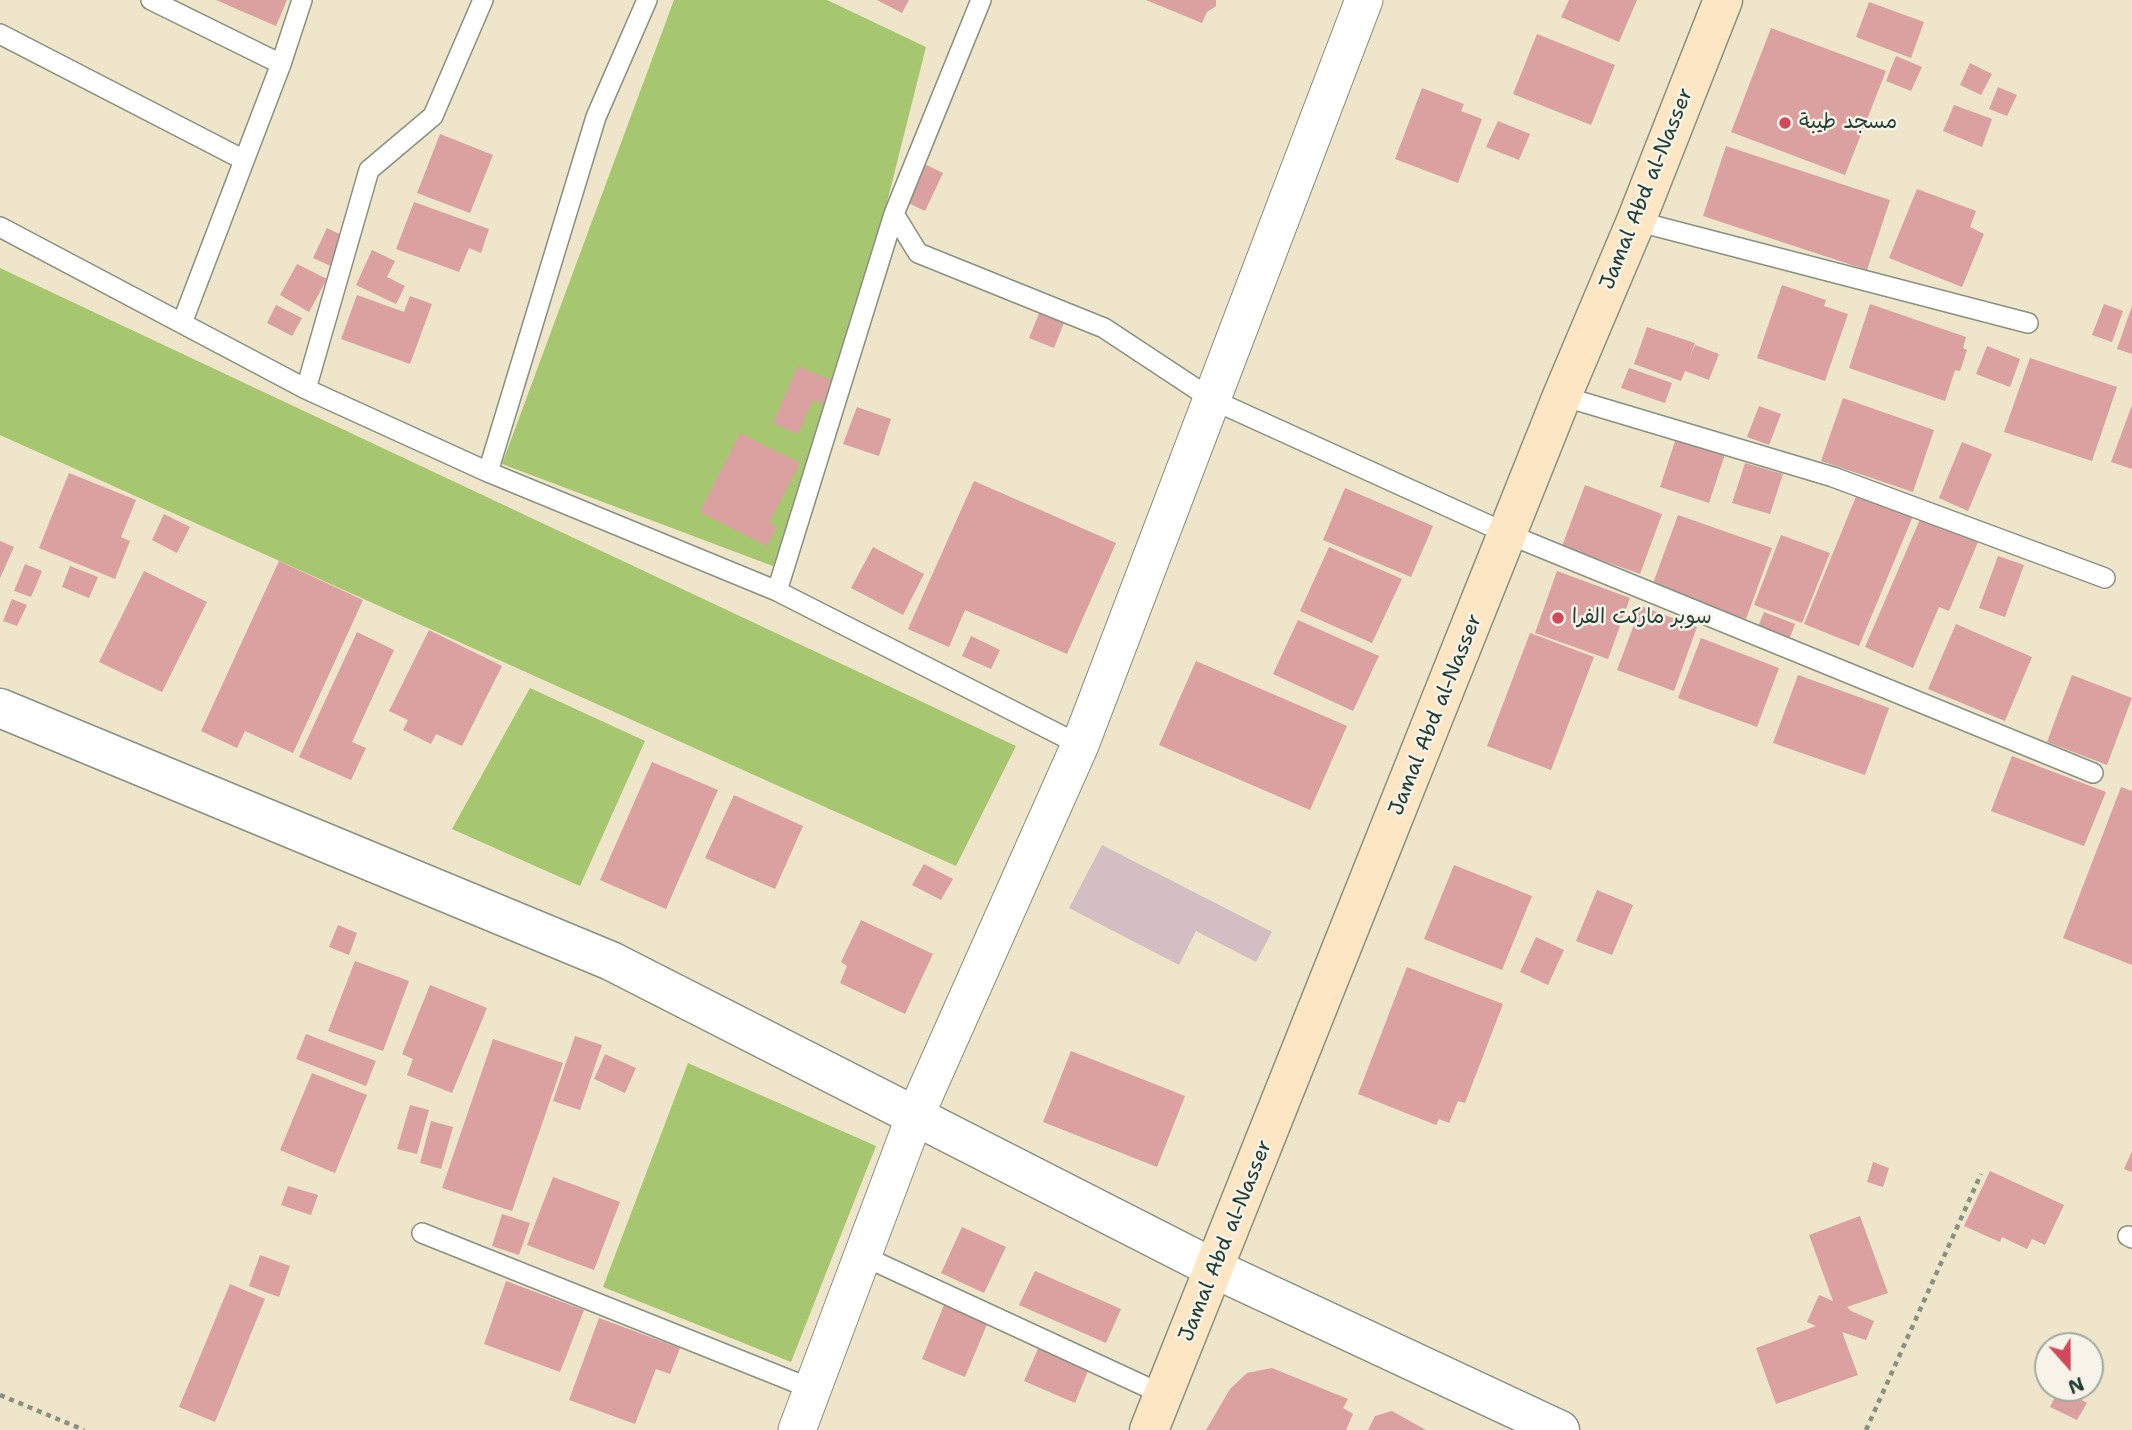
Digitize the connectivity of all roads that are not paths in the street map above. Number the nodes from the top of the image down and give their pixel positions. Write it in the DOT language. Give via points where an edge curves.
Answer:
graph roads {
  1 [pos="151,0"];
  2 [pos="302,0"];
  3 [pos="483,0"];
  4 [pos="647,0"];
  5 [pos="981,0"];
  6 [pos="1364,0"];
  7 [pos="1723,0"];
  8 [pos="0,34"];
  9 [pos="281,64"];
  10 [pos="244,160"];
  11 [pos="894,214"];
  12 [pos="1636,221"];
  13 [pos="0,227"];
  14 [pos="182,323"];
  15 [pos="2028,323"];
  16 [pos="306,389"];
  17 [pos="1562,396"];
  18 [pos="1213,400"];
  19 [pos="488,472"];
  20 [pos="1508,534"];
  21 [pos="2105,578"];
  22 [pos="776,591"];
  23 [pos="0,708"];
  24 [pos="1080,745"];
  25 [pos="2093,773"];
  26 [pos="915,1116"];
  27 [pos="422,1233"];
  28 [pos="863,1256"];
  29 [pos="1215,1269"];
  30 [pos="812,1389"];
  31 [pos="1164,1395"];
  32 [pos="797,1430"];
  33 [pos="1149,1430"];
  34 [pos="1560,1430"];
  1 -- 9 [label="lane"];
  2 -- 9 [label="lane"];
  3 -- 16 [label="lane" via="433,116 369,170"];
  4 -- 19 [label="lane" via="596,117"];
  5 -- 11 [label="lane"];
  6 -- 18 [label="street"];
  7 -- 12 [label="main road, Jamal Abd al-Nasser"];
  8 -- 10 [label="lane"];
  9 -- 10 [label="lane"];
  10 -- 14 [label="lane"];
  11 -- 18 [label="lane" via="918,253 1104,328"];
  11 -- 22 [label="lane"];
  12 -- 15 [label="lane"];
  12 -- 17 [label="main road, Jamal Abd al-Nasser"];
  13 -- 14 [label="lane"];
  14 -- 16 [label="lane"];
  16 -- 19 [label="lane"];
  17 -- 20 [label="main road, Jamal Abd al-Nasser"];
  17 -- 21 [label="lane" via="1833,477"];
  18 -- 20 [label="lane"];
  18 -- 24 [label="street"];
  19 -- 22 [label="lane"];
  20 -- 25 [label="lane"];
  20 -- 29 [label="main road, Jamal Abd al-Nasser"];
  22 -- 24 [label="lane"];
  23 -- 26 [label="street" via="611,961"];
  24 -- 26 [label="street"];
  26 -- 28 [label="street"];
  26 -- 29 [label="street"];
  27 -- 30 [label="lane"];
  28 -- 30 [label="street"];
  28 -- 31 [label="lane"];
  29 -- 31 [label="main road, Jamal Abd al-Nasser"];
  29 -- 34 [label="street"];
  30 -- 32 [label="street"];
  31 -- 33 [label="main road, Jamal Abd al-Nasser"];
}
